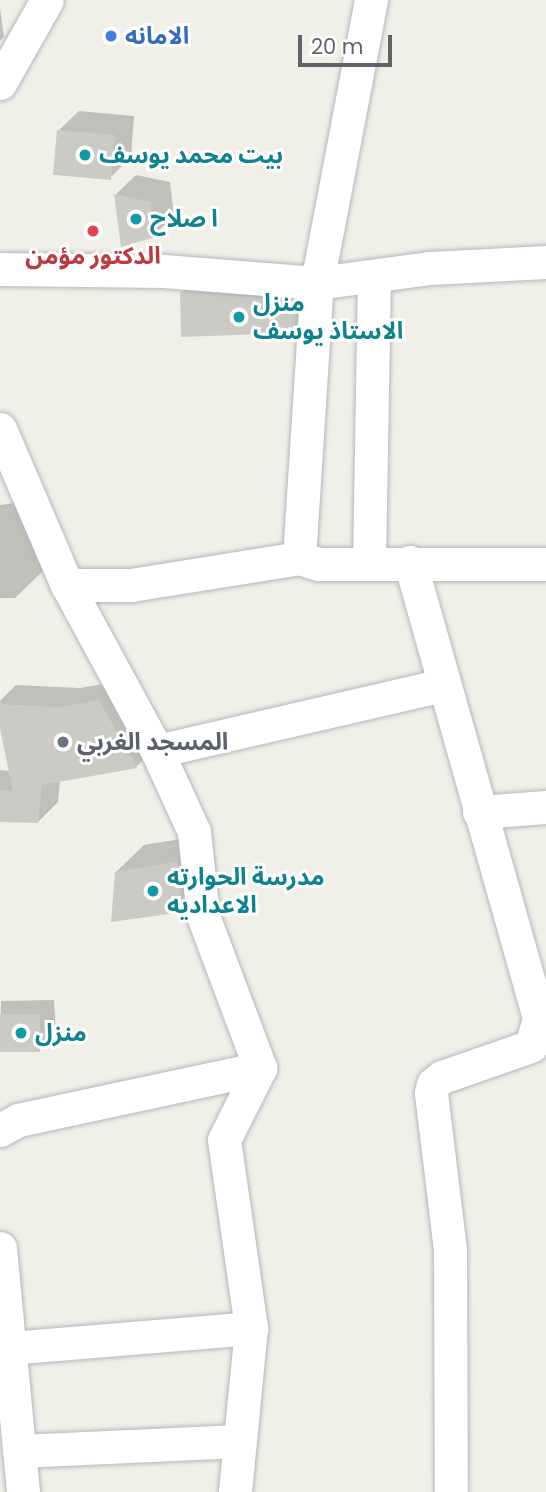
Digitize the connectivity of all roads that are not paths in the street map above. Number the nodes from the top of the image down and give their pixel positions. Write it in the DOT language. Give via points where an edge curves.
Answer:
graph roads {
  1 [pos="47,0"];
  2 [pos="371,0"];
  3 [pos="0,83"];
  4 [pos="546,262"];
  5 [pos="0,269"];
  6 [pos="374,277"];
  7 [pos="317,283"];
  8 [pos="0,429"];
  9 [pos="299,558"];
  10 [pos="410,562"];
  11 [pos="369,563"];
  12 [pos="546,564"];
  13 [pos="67,585"];
  14 [pos="444,685"];
  15 [pos="158,751"];
  16 [pos="546,807"];
  17 [pos="479,813"];
  18 [pos="260,1068"];
  19 [pos="0,1130"];
  20 [pos="0,1248"];
  21 [pos="2,1287"];
  22 [pos="251,1328"];
  23 [pos="9,1348"];
  24 [pos="11,1430"];
  25 [pos="240,1441"];
  26 [pos="23,1492"];
  27 [pos="235,1492"];
  28 [pos="451,1492"];
  1 -- 3 [label="street"];
  2 -- 7 [label="street"];
  4 -- 6 [label="street" via="442,267"];
  5 -- 7 [label="street" via="164,271"];
  6 -- 7 [label="street"];
  6 -- 11 [label="street"];
  7 -- 9 [label="street"];
  8 -- 13 [label="street"];
  9 -- 11 [label="street" via="319,564"];
  9 -- 13 [label="street" via="131,585"];
  10 -- 11 [label="street"];
  10 -- 12 [label="street"];
  10 -- 14 [label="street"];
  13 -- 15 [label="street"];
  14 -- 15 [label="street"];
  14 -- 17 [label="street"];
  15 -- 18 [label="street" via="194,832 203,916"];
  16 -- 17 [label="street"];
  17 -- 28 [label="street" via="539,1019 531,1046 442,1077 431,1093 450,1249"];
  18 -- 19 [label="street" via="18,1120"];
  18 -- 22 [label="street" via="224,1140"];
  20 -- 21 [label="street"];
  21 -- 23 [label="street"];
  22 -- 23 [label="street"];
  22 -- 25 [label="street"];
  23 -- 24 [label="street"];
  24 -- 25 [label="street"];
  24 -- 26 [label="street"];
  25 -- 27 [label="street"];
}
